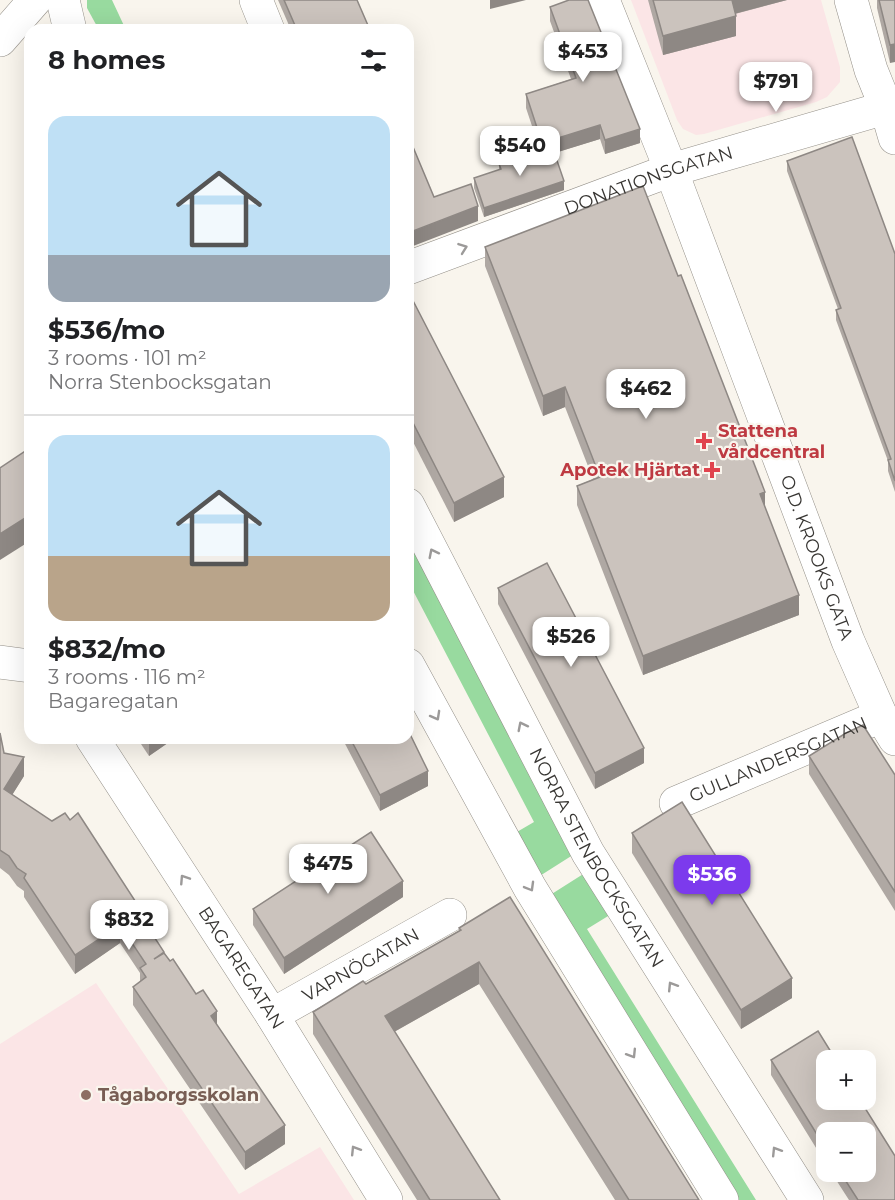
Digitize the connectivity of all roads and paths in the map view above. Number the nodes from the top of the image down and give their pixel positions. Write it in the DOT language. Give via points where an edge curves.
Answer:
graph roads {
  1 [pos="35,0"];
  2 [pos="63,0"];
  3 [pos="256,0"];
  4 [pos="603,0"];
  5 [pos="851,0"];
  6 [pos="69,24"];
  7 [pos="266,24"];
  8 [pos="0,40"];
  9 [pos="892,116"];
  10 [pos="671,170"];
  11 [pos="414,266"];
  12 [pos="414,517"];
  13 [pos="0,662"];
  14 [pos="24,665"];
  15 [pos="414,676"];
  16 [pos="888,728"];
  17 [pos="96,744"];
  18 [pos="676,803"];
  19 [pos="450,915"];
  20 [pos="272,1015"];
  21 [pos="386,1200"];
  22 [pos="722,1200"];
  23 [pos="807,1200"];
  1 -- 8 [label="street"];
  2 -- 6 [label="street"];
  3 -- 7 [label="street"];
  4 -- 10 [label="street, O.D. KROOKS GATA"];
  5 -- 9 [label="street" via="871,70"];
  9 -- 10 [label="street, DONATIONSGATAN"];
  11 -- 10 [label="street, DONATIONSGATAN, one-way"];
  10 -- 16 [label="street, O.D. KROOKS GATA" via="848,641"];
  23 -- 12 [label="street, NORRA STENBOCKSGATAN, one-way" via="588,853"];
  13 -- 14 [label="street"];
  15 -- 22 [label="street, one-way" via="531,888"];
  16 -- 18 [label="street, GULLANDERSGATAN"];
  20 -- 17 [label="street, BAGAREGATAN, one-way"];
  19 -- 20 [label="street, VAPNÖGATAN"];
  21 -- 20 [label="street, BAGAREGATAN, one-way"];
}
